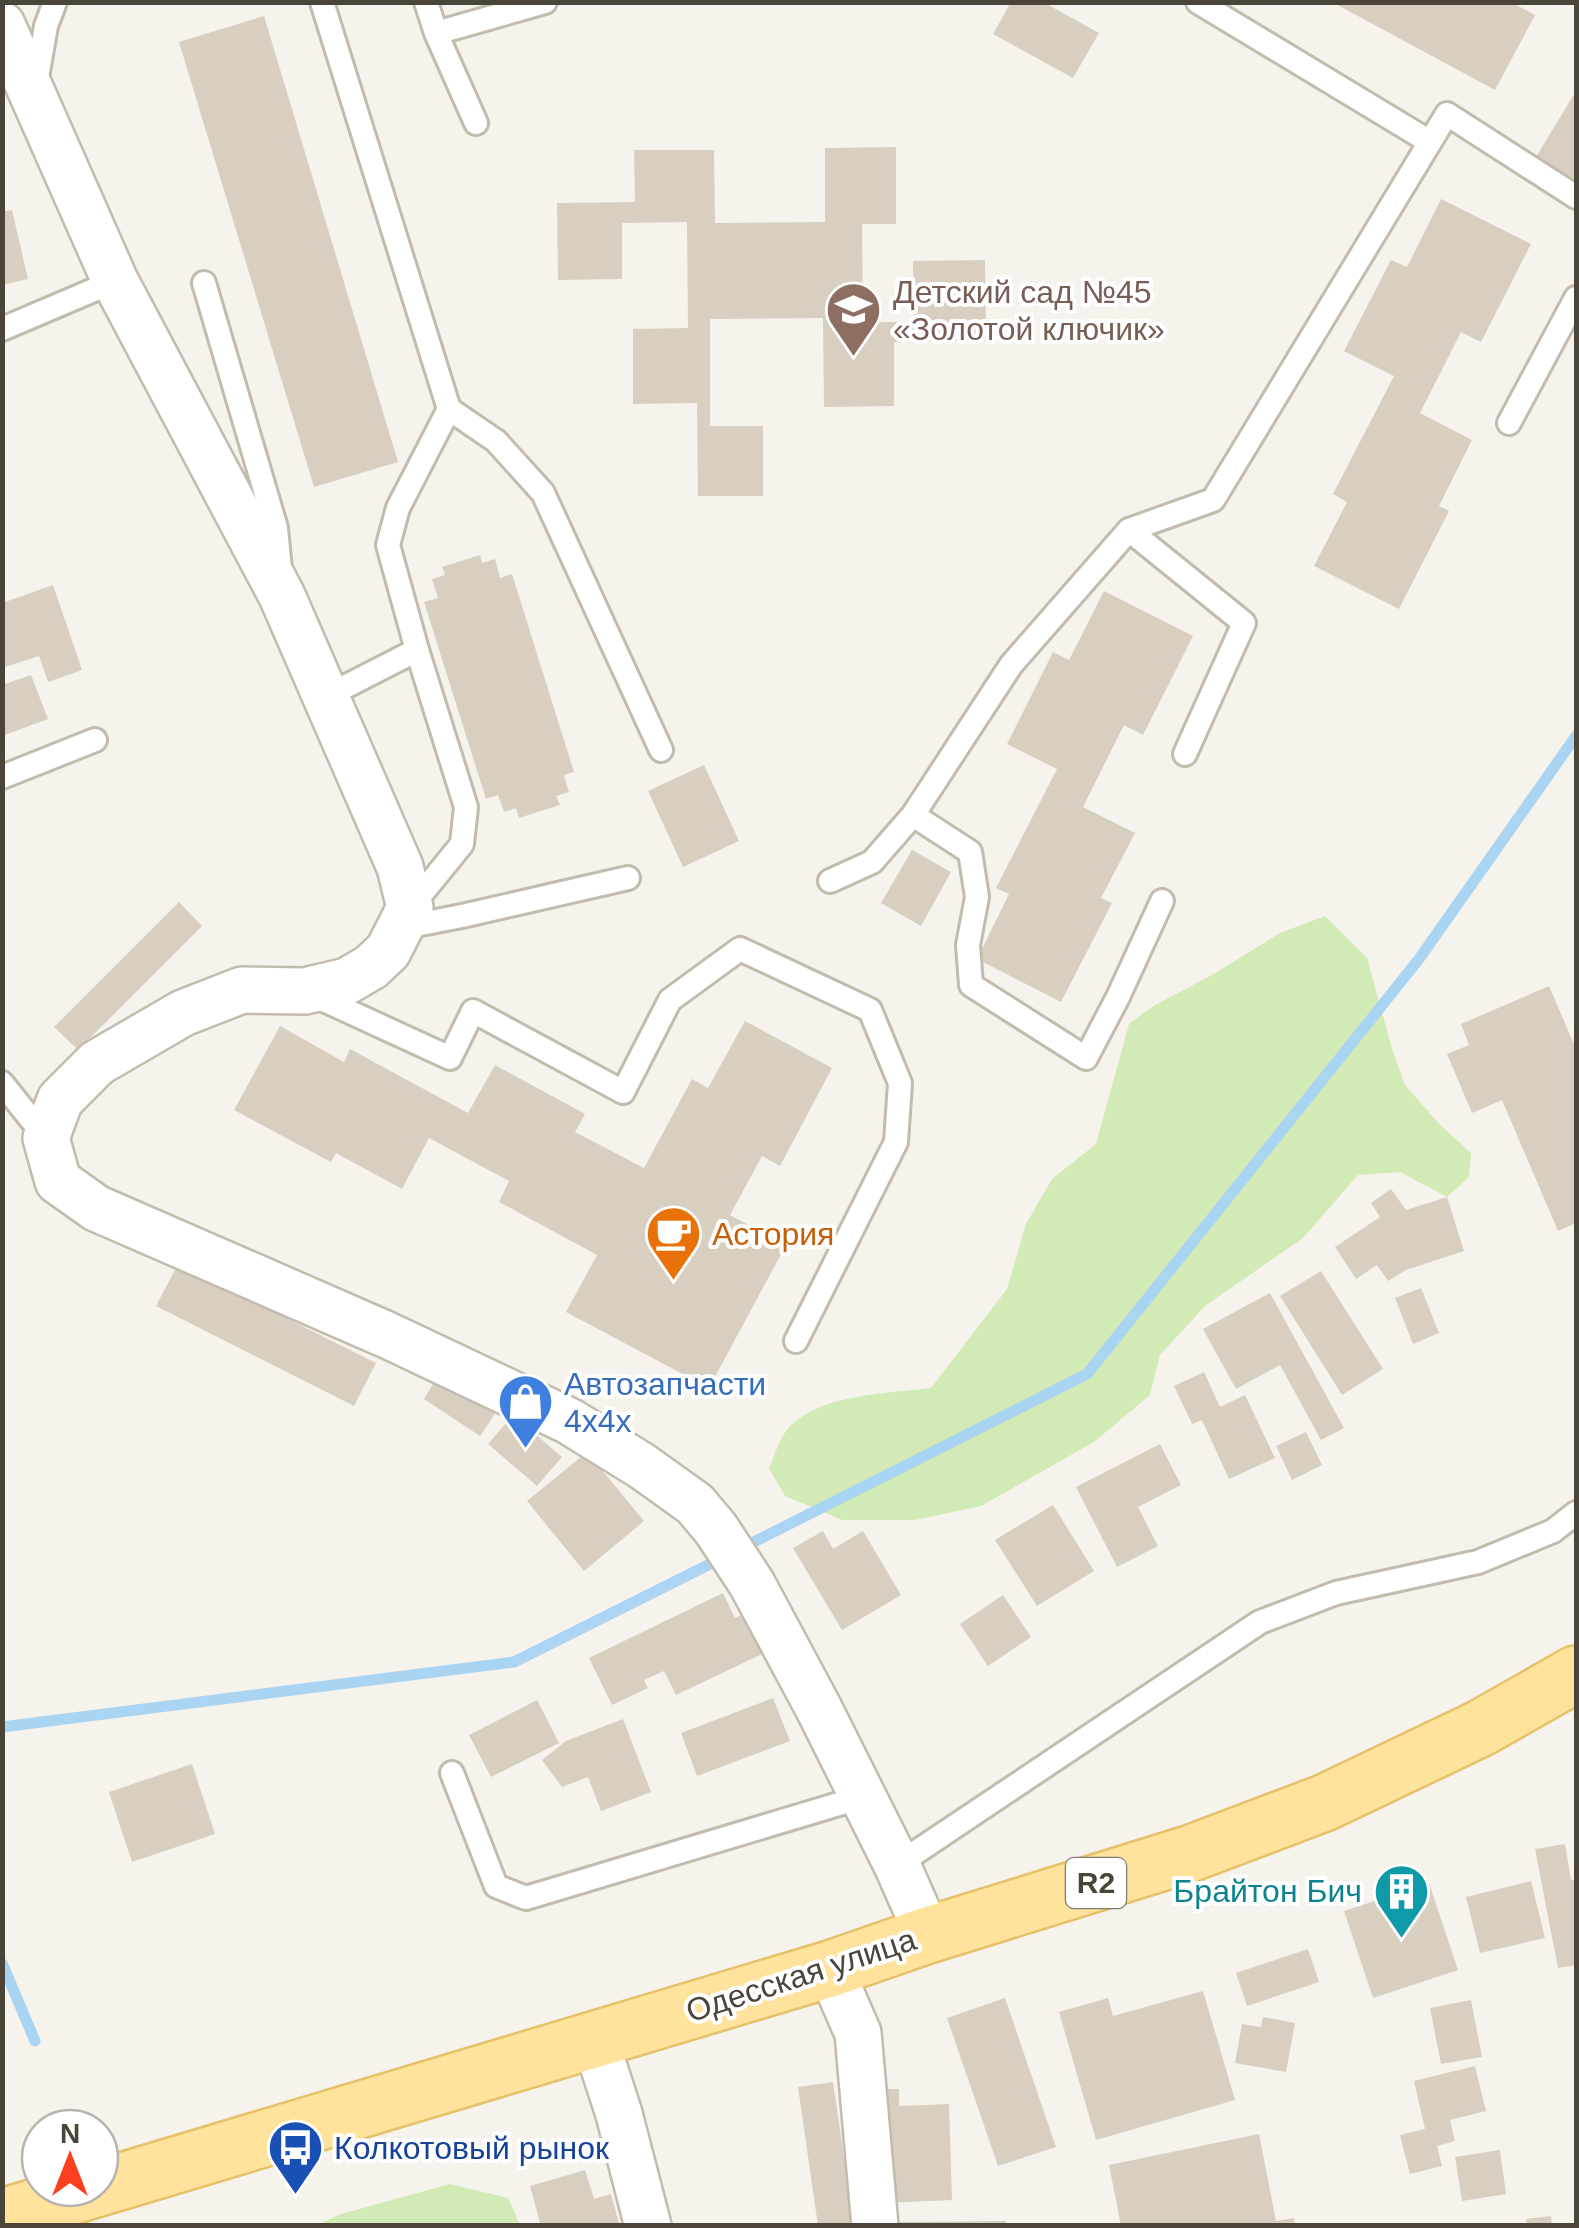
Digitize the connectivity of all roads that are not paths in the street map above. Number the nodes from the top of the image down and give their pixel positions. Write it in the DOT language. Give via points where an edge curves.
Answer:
graph roads {
  1 [pos="55,2"];
  2 [pos="322,2"];
  3 [pos="426,2"];
  4 [pos="545,2"];
  5 [pos="1198,2"];
  6 [pos="2,25"];
  7 [pos="436,33"];
  8 [pos="34,97"];
  9 [pos="476,123"];
  10 [pos="1430,142"];
  11 [pos="1576,197"];
  12 [pos="115,280"];
  13 [pos="204,283"];
  14 [pos="1576,298"];
  15 [pos="2,329"];
  16 [pos="449,409"];
  17 [pos="1508,423"];
  18 [pos="1129,530"];
  19 [pos="282,596"];
  20 [pos="417,650"];
  21 [pos="327,696"];
  22 [pos="96,740"];
  23 [pos="660,750"];
  24 [pos="1185,754"];
  25 [pos="2,777"];
  26 [pos="913,815"];
  27 [pos="628,878"];
  28 [pos="830,881"];
  29 [pos="1162,901"];
  30 [pos="405,918"];
  31 [pos="305,991"];
  32 [pos="2,1083"];
  33 [pos="46,1138"];
  34 [pos="796,1341"];
  35 [pos="1576,1513"];
  36 [pos="1576,1674"];
  37 [pos="452,1773"];
  38 [pos="862,1797"];
  39 [pos="897,1865"];
  40 [pos="928,1935"];
  41 [pos="830,1969"];
  42 [pos="595,2040"];
  43 [pos="2,2217"];
  44 [pos="648,2226"];
  45 [pos="875,2226"];
  1 -- 8 [label="lane"];
  2 -- 16 [label="lane"];
  3 -- 7 [label="lane"];
  4 -- 7 [label="lane"];
  5 -- 10 [label="lane"];
  6 -- 8 [label="street"];
  7 -- 9 [label="lane"];
  8 -- 12 [label="street"];
  10 -- 11 [label="lane" via="1447,114"];
  10 -- 18 [label="lane" via="1213,500"];
  12 -- 15 [label="lane"];
  12 -- 19 [label="street"];
  13 -- 19 [label="lane" via="276,528"];
  14 -- 17 [label="lane"];
  16 -- 20 [label="lane" via="398,508 388,545"];
  16 -- 23 [label="lane" via="496,441 543,492"];
  18 -- 24 [label="lane" via="1244,623"];
  18 -- 26 [label="lane" via="1011,665"];
  19 -- 21 [label="street"];
  20 -- 21 [label="lane"];
  20 -- 30 [label="lane" via="466,807 462,844"];
  21 -- 30 [label="street" via="400,867"];
  22 -- 25 [label="lane"];
  26 -- 28 [label="lane" via="872,862"];
  26 -- 29 [label="lane" via="970,852 976,898 968,945 971,985 1086,1058"];
  27 -- 30 [label="lane" via="462,916"];
  30 -- 31 [label="street" via="371,967"];
  31 -- 33 [label="street" via="242,990 183,1012 97,1063 60,1100"];
  31 -- 34 [label="lane" via="450,1058 473,1011 623,1092 670,1000 740,949 870,1010 900,1082 896,1142"];
  32 -- 33 [label="lane"];
  33 -- 38 [label="street" via="58,1181 96,1208 570,1422 695,1504 752,1584"];
  35 -- 39 [label="lane" via="1553,1531 1478,1562 1336,1593 1260,1622"];
  36 -- 40 [label="main road, Одесская улица / R2" via="1324,1803 1189,1854"];
  37 -- 38 [label="lane" via="496,1886 526,1898"];
  38 -- 39 [label="street"];
  39 -- 40 [label="street"];
  40 -- 41 [label="main road, Одесская улица / R2"];
  41 -- 42 [label="main road, Одесская улица / R2"];
  41 -- 45 [label="street" via="858,2033"];
  42 -- 43 [label="main road, Одесская улица / R2"];
  42 -- 44 [label="street"];
}
